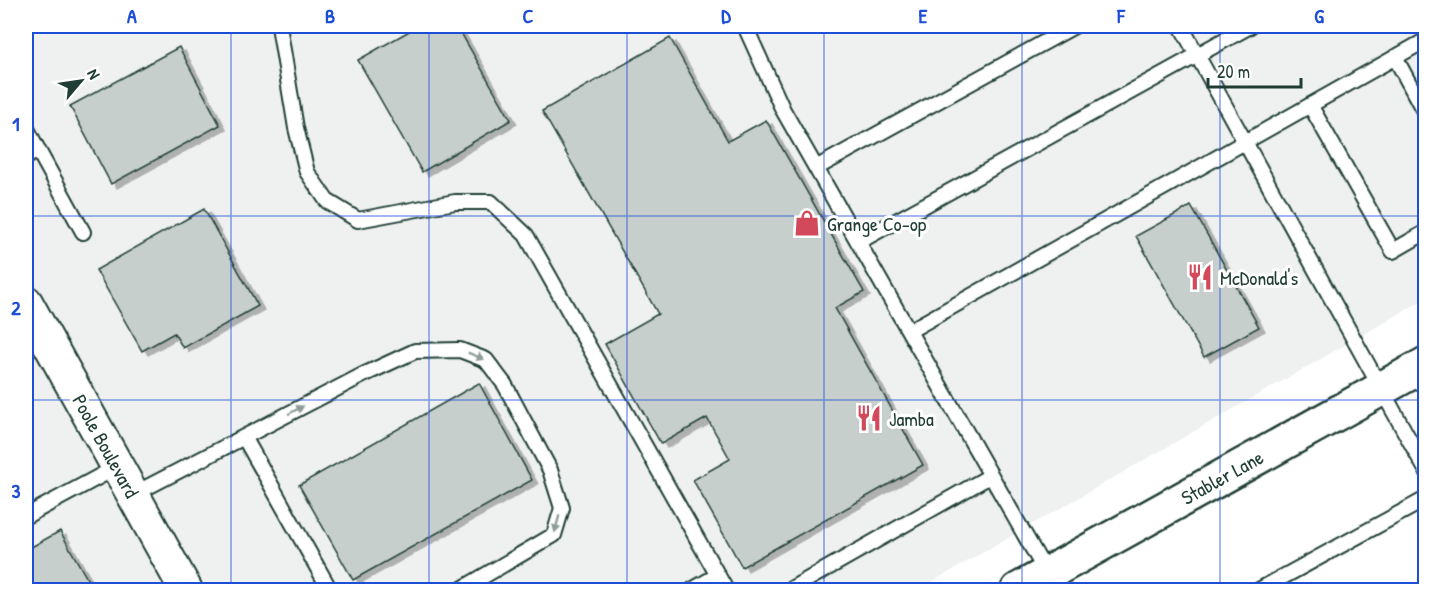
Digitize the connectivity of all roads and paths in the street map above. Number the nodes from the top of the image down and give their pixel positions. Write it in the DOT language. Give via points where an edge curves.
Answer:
graph roads {
  1 [pos="279,26"];
  2 [pos="745,26"];
  3 [pos="1074,26"];
  4 [pos="1181,26"];
  5 [pos="1250,26"];
  6 [pos="1425,40"];
  7 [pos="1197,55"];
  8 [pos="1395,57"];
  9 [pos="1311,105"];
  10 [pos="1425,115"];
  11 [pos="26,127"];
  12 [pos="1245,142"];
  13 [pos="32,154"];
  14 [pos="816,168"];
  15 [pos="83,232"];
  16 [pos="1425,232"];
  17 [pos="858,242"];
  18 [pos="26,302"];
  19 [pos="909,331"];
  20 [pos="1425,364"];
  21 [pos="1381,389"];
  22 [pos="244,437"];
  23 [pos="117,467"];
  24 [pos="1425,470"];
  25 [pos="990,476"];
  26 [pos="132,495"];
  27 [pos="1425,500"];
  28 [pos="26,516"];
  29 [pos="1047,574"];
  30 [pos="718,576"];
  31 [pos="1274,587"];
  32 [pos="186,591"];
  33 [pos="330,591"];
  34 [pos="460,591"];
  35 [pos="692,591"];
  36 [pos="726,591"];
  37 [pos="789,591"];
  38 [pos="1018,591"];
  39 [pos="1259,591"];
  1 -- 30 [label="lane" via="307,172 327,201 358,220 455,202 491,202 526,235"];
  2 -- 14 [label="lane" via="783,110"];
  3 -- 14 [label="lane"];
  4 -- 7 [label="lane"];
  5 -- 7 [label="lane"];
  6 -- 8 [label="lane"];
  7 -- 12 [label="lane"];
  7 -- 17 [label="lane"];
  8 -- 9 [label="lane"];
  8 -- 10 [label="lane"];
  9 -- 12 [label="lane"];
  9 -- 16 [label="lane" via="1393,251"];
  11 -- 13 [label="lane"];
  12 -- 19 [label="lane"];
  12 -- 21 [label="lane"];
  13 -- 15 [label="lane"];
  14 -- 17 [label="lane"];
  17 -- 19 [label="lane"];
  18 -- 23 [label="street, Poole Boulevard"];
  19 -- 25 [label="lane"];
  20 -- 21 [label="main road, Stabler Lane"];
  21 -- 24 [label="lane"];
  21 -- 29 [label="main road, Stabler Lane"];
  22 -- 26 [label="lane"];
  22 -- 33 [label="lane"];
  22 -- 34 [label="lane, one-way" via="415,351 460,350 486,360 505,384 550,470 562,508 554,535"];
  23 -- 26 [label="street, Poole Boulevard"];
  23 -- 28 [label="lane"];
  25 -- 29 [label="lane"];
  25 -- 37 [label="lane"];
  26 -- 32 [label="street, Poole Boulevard"];
  27 -- 31 [label="lane"];
  29 -- 38 [label="main road, Stabler Lane"];
  30 -- 35 [label="lane"];
  30 -- 36 [label="lane"];
  31 -- 39 [label="lane"];
}
